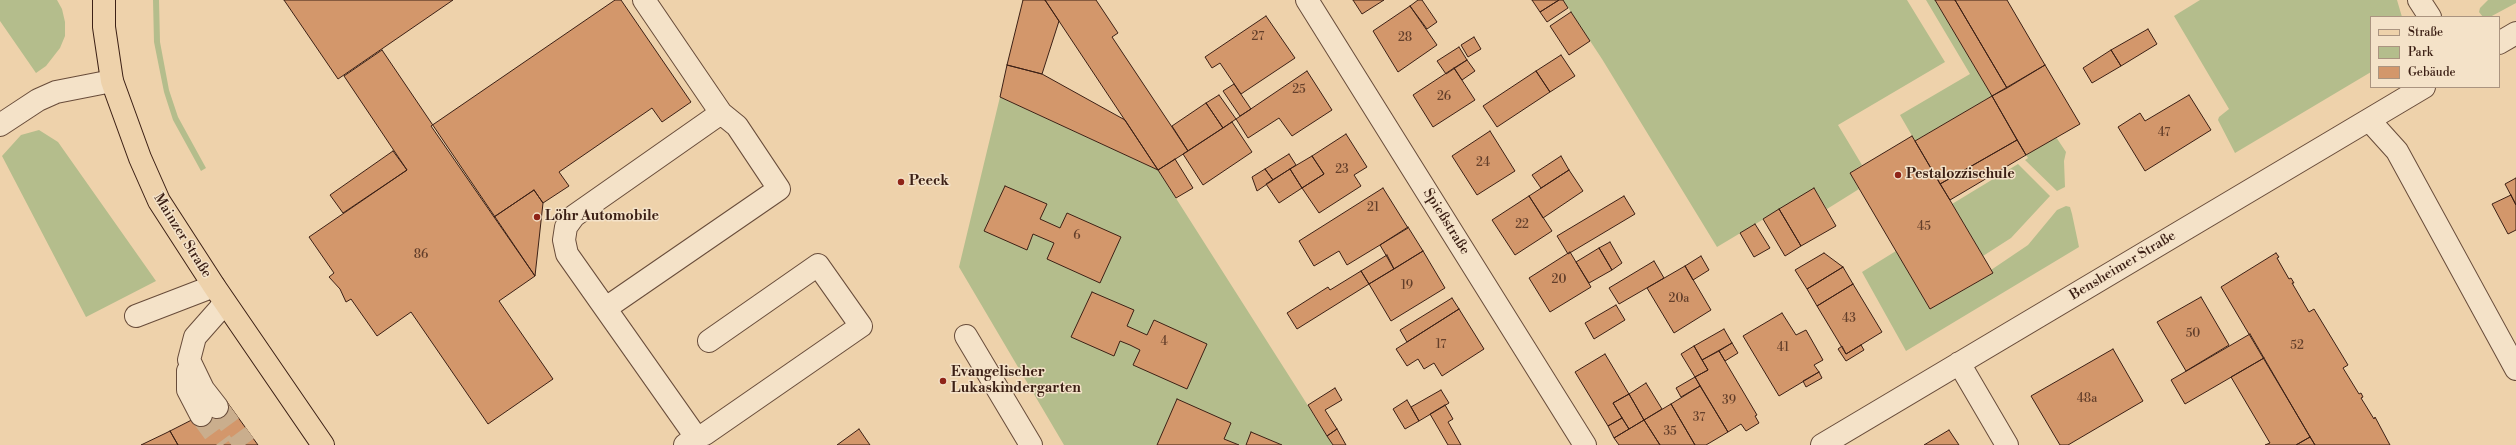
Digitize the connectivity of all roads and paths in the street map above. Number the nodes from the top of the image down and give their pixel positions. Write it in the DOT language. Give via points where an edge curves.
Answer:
graph roads {
  1 [pos="104,0"];
  2 [pos="644,0"];
  3 [pos="1307,0"];
  4 [pos="2419,0"];
  5 [pos="2429,16"];
  6 [pos="2516,33"];
  7 [pos="2500,42"];
  8 [pos="112,81"];
  9 [pos="2422,88"];
  10 [pos="721,113"];
  11 [pos="2369,120"];
  12 [pos="0,125"];
  13 [pos="219,295"];
  14 [pos="606,308"];
  15 [pos="136,316"];
  16 [pos="966,336"];
  17 [pos="709,341"];
  18 [pos="1959,363"];
  19 [pos="2516,369"];
  20 [pos="209,411"];
  21 [pos="690,441"];
  22 [pos="323,445"];
  23 [pos="1031,445"];
  24 [pos="1585,445"];
  25 [pos="1822,445"];
  26 [pos="2007,445"];
  1 -- 8 [label="main road, Mainzer Straße" via="104,27"];
  2 -- 10 [label="street"];
  3 -- 24 [label="street, Spießstraße"];
  4 -- 5 [label="street"];
  6 -- 7 [label="street"];
  8 -- 12 [label="street" via="56,92 38,100"];
  8 -- 13 [label="main road, Mainzer Straße" via="140,158 159,201"];
  9 -- 11 [label="street, Bensheimer Straße"];
  10 -- 14 [label="street" via="574,216 566,227 564,240 568,254"];
  10 -- 14 [label="street" via="736,126 779,189"];
  11 -- 18 [label="street, Bensheimer Straße"];
  11 -- 19 [label="street" via="2397,151"];
  13 -- 15 [label="street"];
  13 -- 20 [label="street" via="195,337 189,360 188,390"];
  13 -- 22 [label="main road, Mainzer Straße"];
  14 -- 21 [label="street"];
  16 -- 23 [label="street"];
  17 -- 21 [label="street" via="818,265 861,326 705,434"];
  18 -- 25 [label="street, Bensheimer Straße"];
  18 -- 26 [label="street"];
}
